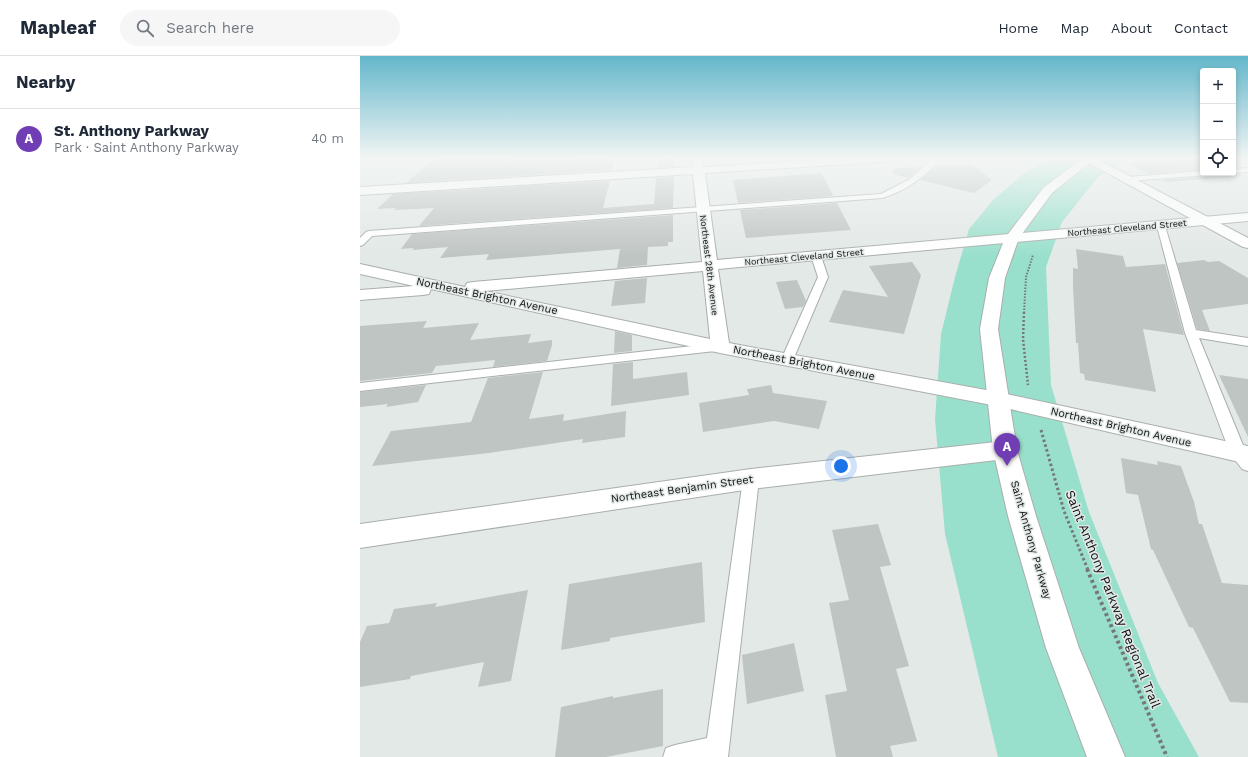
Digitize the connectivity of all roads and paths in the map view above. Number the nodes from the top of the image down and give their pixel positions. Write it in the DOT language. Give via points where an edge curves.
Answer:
graph roads {
  1 [pos="700,191"];
  2 [pos="898,191"];
  3 [pos="1047,191"];
  4 [pos="1150,191"];
  5 [pos="702,210"];
  6 [pos="1248,217"];
  7 [pos="1206,221"];
  8 [pos="1161,226"];
  9 [pos="1012,238"];
  10 [pos="360,242"];
  11 [pos="1248,244"];
  12 [pos="1034,252"];
  13 [pos="816,256"];
  14 [pos="710,266"];
  15 [pos="360,269"];
  16 [pos="452,289"];
  17 [pos="360,295"];
  18 [pos="1191,333"];
  19 [pos="1248,342"];
  20 [pos="720,348"];
  21 [pos="788,360"];
  22 [pos="1028,385"];
  23 [pos="360,387"];
  24 [pos="998,399"];
  25 [pos="1039,424"];
  26 [pos="1005,450"];
  27 [pos="1245,457"];
  28 [pos="751,479"];
  29 [pos="360,536"];
  30 [pos="716,752"];
  31 [pos="675,757"];
  32 [pos="1106,757"];
  33 [pos="1167,757"];
  1 -- 5 [label="street, Northeast 28th Avenue"];
  2 -- 5 [label="lane" via="882,196"];
  3 -- 9 [label="street, Saint Anthony Parkway"];
  4 -- 7 [label="street"];
  5 -- 10 [label="lane" via="369,234"];
  5 -- 14 [label="street, Northeast 28th Avenue"];
  6 -- 7 [label="street, Northeast Cleveland Street"];
  7 -- 8 [label="street, Northeast Cleveland Street"];
  7 -- 11 [label="street"];
  8 -- 9 [label="street, Northeast Cleveland Street"];
  8 -- 18 [label="lane"];
  9 -- 13 [label="street, Northeast Cleveland Street"];
  9 -- 24 [label="street, Saint Anthony Parkway" via="997,278 989,329"];
  12 -- 22 [label="path" via="1026,277 1023,339"];
  13 -- 14 [label="street, Northeast Cleveland Street"];
  13 -- 21 [label="lane" via="823,277"];
  14 -- 16 [label="street, Northeast Cleveland Street"];
  14 -- 20 [label="street, Northeast 28th Avenue"];
  15 -- 16 [label="street, Northeast Brighton Avenue"];
  16 -- 17 [label="street, Northeast Cleveland Street" via="405,290"];
  16 -- 20 [label="street, Northeast Brighton Avenue"];
  18 -- 19 [label="lane"];
  18 -- 27 [label="lane"];
  20 -- 21 [label="street, Northeast Brighton Avenue"];
  20 -- 23 [label="lane"];
  21 -- 24 [label="street, Northeast Brighton Avenue"];
  24 -- 26 [label="street, Saint Anthony Parkway"];
  24 -- 27 [label="street, Northeast Brighton Avenue"];
  25 -- 33 [label="path, Saint Anthony Parkway Regional Trail" via="1064,511"];
  26 -- 28 [label="street, Northeast Benjamin Street"];
  26 -- 32 [label="street, Saint Anthony Parkway" via="1022,516 1063,648"];
  28 -- 29 [label="street, Northeast Benjamin Street"];
  28 -- 30 [label="lane"];
  30 -- 31 [label="lane"];
}
